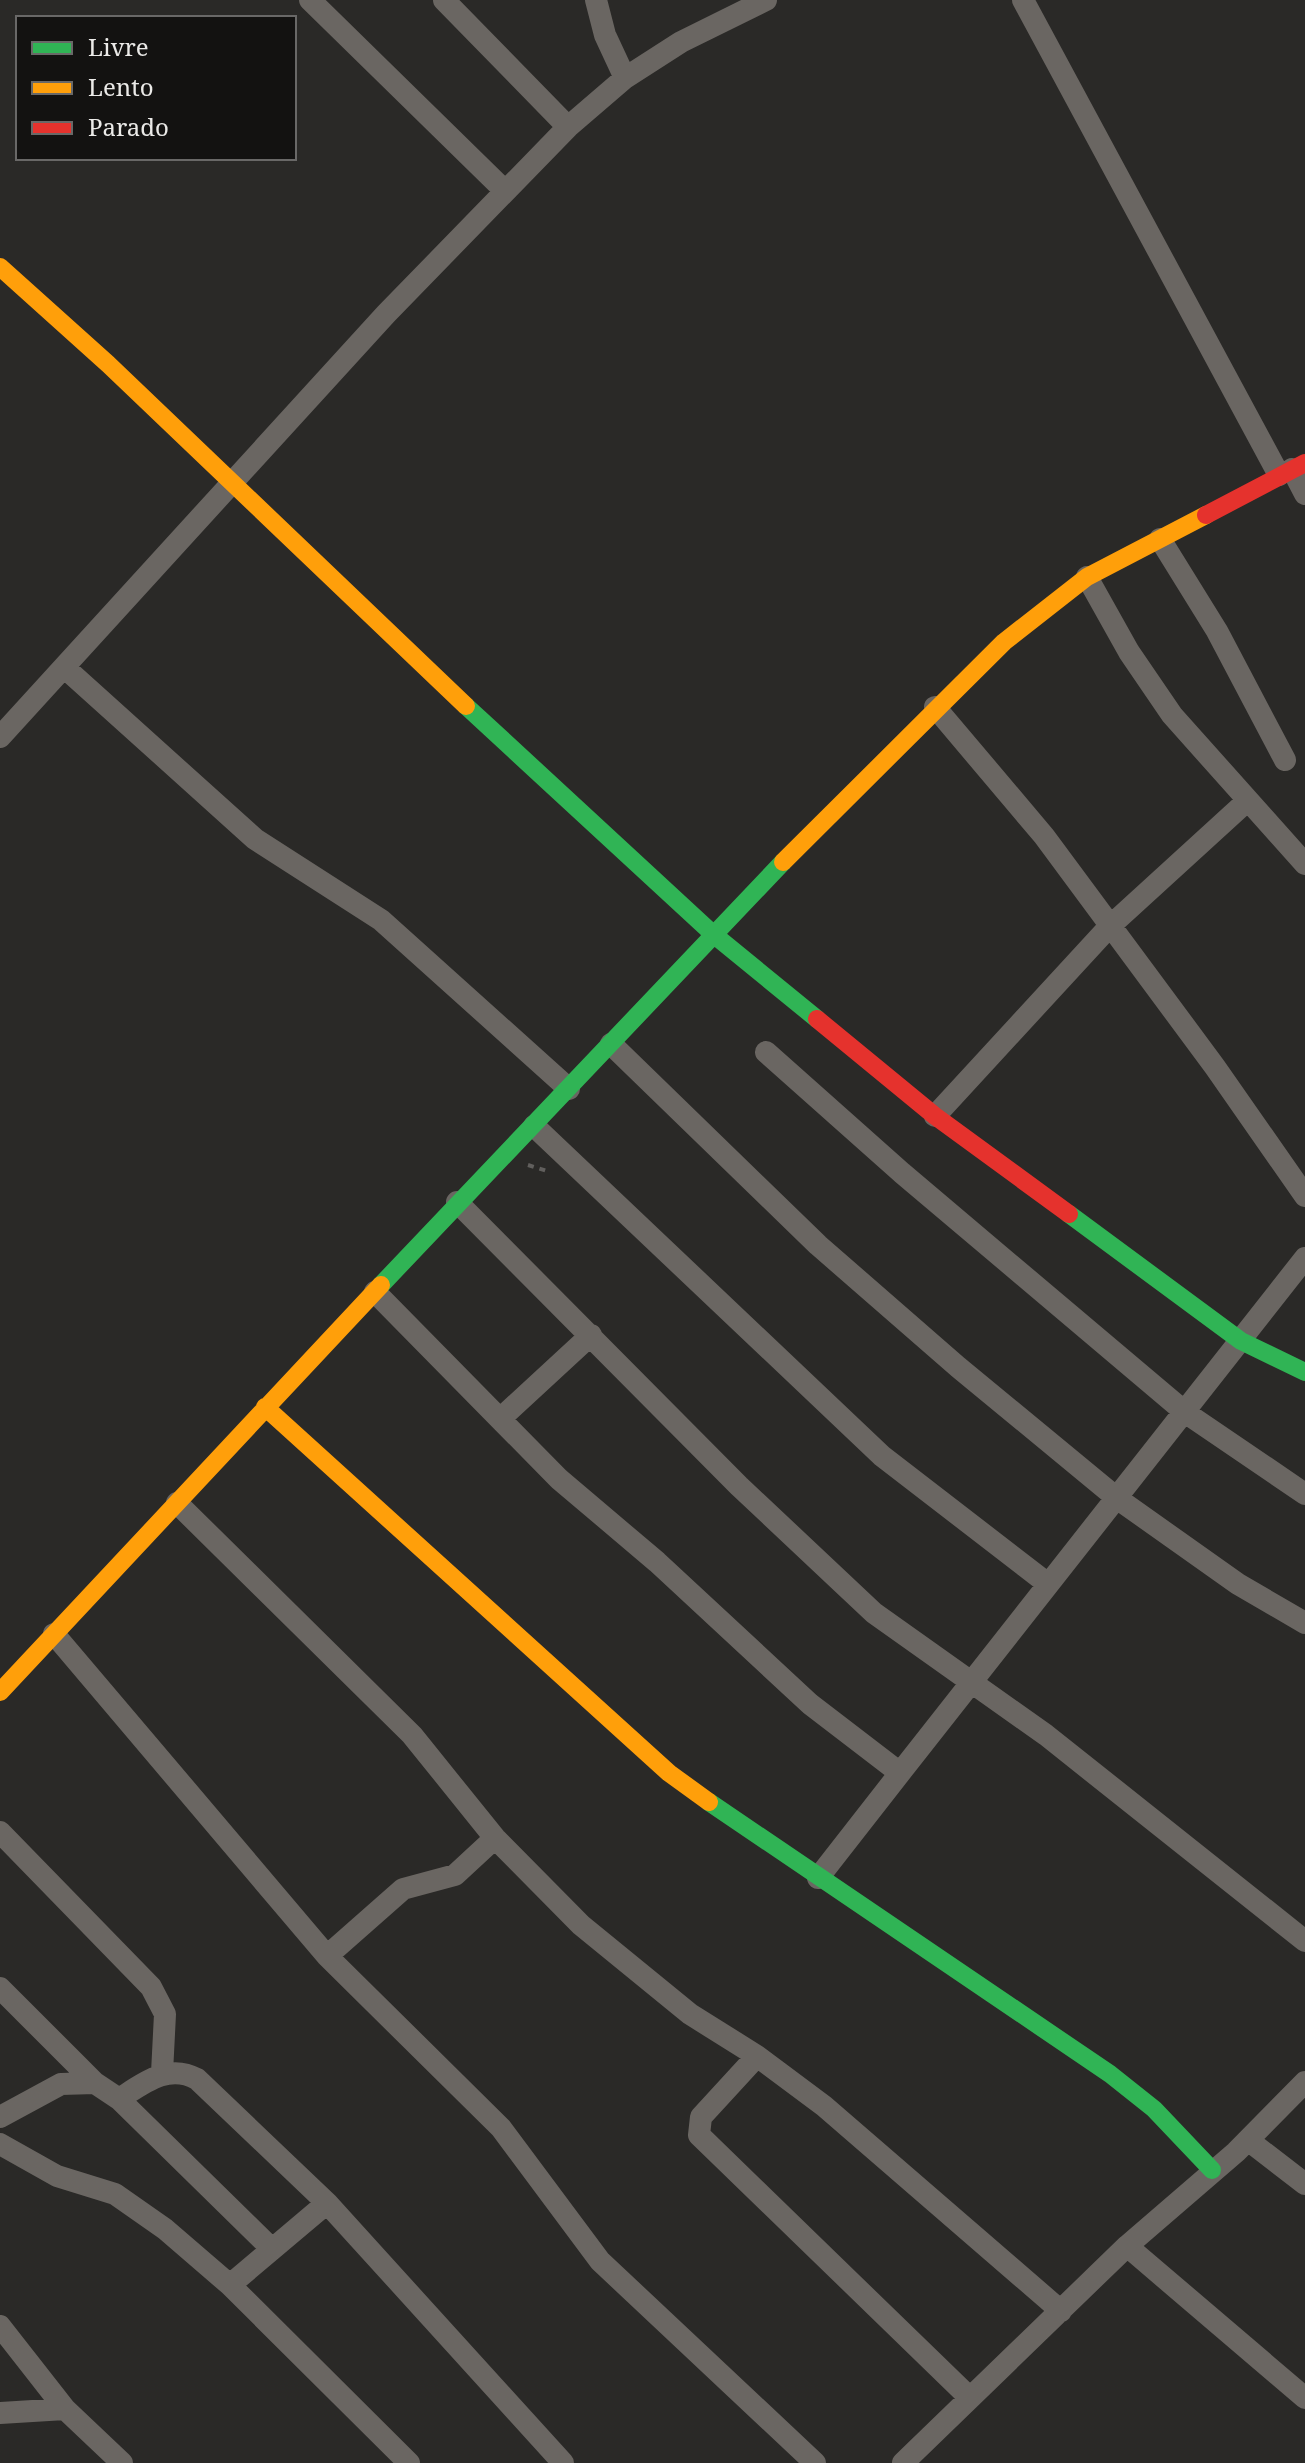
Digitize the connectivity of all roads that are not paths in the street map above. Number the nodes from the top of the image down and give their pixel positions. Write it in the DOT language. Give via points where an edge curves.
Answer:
graph roads {
  1 [pos="310,0"];
  2 [pos="444,0"];
  3 [pos="596,0"];
  4 [pos="1023,0"];
  5 [pos="755,2"];
  6 [pos="625,78"];
  7 [pos="568,127"];
  8 [pos="505,191"];
  9 [pos="0,267"];
  10 [pos="1292,469"];
  11 [pos="233,485"];
  12 [pos="1305,494"];
  13 [pos="1160,539"];
  14 [pos="1087,577"];
  15 [pos="64,667"];
  16 [pos="935,707"];
  17 [pos="0,737"];
  18 [pos="1285,760"];
  19 [pos="1247,801"];
  20 [pos="1305,864"];
  21 [pos="1109,927"];
  22 [pos="713,934"];
  23 [pos="611,1044"];
  24 [pos="766,1052"];
  25 [pos="569,1089"];
  26 [pos="935,1116"];
  27 [pos="534,1126"];
  28 [pos="1305,1196"];
  29 [pos="457,1202"];
  30 [pos="1305,1258"];
  31 [pos="375,1292"];
  32 [pos="591,1335"];
  33 [pos="1241,1341"];
  34 [pos="1305,1372"];
  35 [pos="265,1407"];
  36 [pos="1186,1413"];
  37 [pos="500,1419"];
  38 [pos="1305,1494"];
  39 [pos="1118,1499"];
  40 [pos="177,1503"];
  41 [pos="1048,1584"];
  42 [pos="1305,1623"];
  43 [pos="54,1634"];
  44 [pos="970,1680"];
  45 [pos="1,1689"];
  46 [pos="900,1773"];
  47 [pos="0,1832"];
  48 [pos="495,1838"];
  49 [pos="818,1878"];
  50 [pos="1305,1941"];
  51 [pos="327,1956"];
  52 [pos="0,1988"];
  53 [pos="757,2056"];
  54 [pos="162,2073"];
  55 [pos="1305,2082"];
  56 [pos="95,2083"];
  57 [pos="119,2099"];
  58 [pos="0,2117"];
  59 [pos="1248,2140"];
  60 [pos="0,2144"];
  61 [pos="1212,2170"];
  62 [pos="1305,2184"];
  63 [pos="327,2203"];
  64 [pos="1127,2246"];
  65 [pos="272,2249"];
  66 [pos="230,2285"];
  67 [pos="1061,2311"];
  68 [pos="0,2326"];
  69 [pos="970,2398"];
  70 [pos="1305,2398"];
  71 [pos="65,2409"];
  72 [pos="0,2413"];
  73 [pos="122,2463"];
  74 [pos="409,2463"];
  75 [pos="563,2463"];
  76 [pos="815,2463"];
  77 [pos="903,2463"];
  1 -- 8 [label="street"];
  2 -- 7 [label="street"];
  3 -- 6 [label="street"];
  4 -- 10 [label="street"];
  5 -- 6 [label="street"];
  6 -- 7 [label="street"];
  7 -- 8 [label="street"];
  8 -- 11 [label="street"];
  9 -- 11 [label="street"];
  10 -- 12 [label="street"];
  10 -- 13 [label="street"];
  11 -- 15 [label="street"];
  11 -- 22 [label="street"];
  13 -- 14 [label="street"];
  13 -- 18 [label="street" via="1217,631"];
  14 -- 16 [label="street" via="1004,642"];
  14 -- 19 [label="street" via="1172,715"];
  15 -- 17 [label="street"];
  15 -- 25 [label="street" via="255,839 381,920"];
  16 -- 21 [label="street" via="1044,836"];
  16 -- 22 [label="street"];
  19 -- 20 [label="street"];
  19 -- 21 [label="street"];
  21 -- 26 [label="street"];
  21 -- 28 [label="street"];
  22 -- 23 [label="street"];
  22 -- 26 [label="street"];
  23 -- 25 [label="street"];
  23 -- 39 [label="street" via="818,1245"];
  24 -- 36 [label="street"];
  25 -- 27 [label="street"];
  26 -- 33 [label="street"];
  27 -- 29 [label="street"];
  27 -- 41 [label="street" via="871,1447"];
  29 -- 31 [label="street"];
  29 -- 32 [label="street"];
  30 -- 33 [label="street"];
  31 -- 35 [label="street"];
  31 -- 37 [label="street"];
  32 -- 37 [label="street"];
  32 -- 44 [label="street" via="829,1574 907,1639"];
  33 -- 34 [label="street"];
  33 -- 36 [label="street"];
  35 -- 40 [label="street"];
  35 -- 49 [label="street" via="669,1773"];
  36 -- 38 [label="street"];
  36 -- 39 [label="street"];
  37 -- 46 [label="street" via="559,1479 810,1704"];
  39 -- 41 [label="street"];
  39 -- 42 [label="street" via="1238,1584"];
  40 -- 43 [label="street"];
  40 -- 48 [label="street" via="412,1735"];
  41 -- 44 [label="street"];
  43 -- 45 [label="street"];
  43 -- 51 [label="street"];
  44 -- 46 [label="street"];
  44 -- 50 [label="street"];
  46 -- 49 [label="street"];
  47 -- 54 [label="street" via="151,1987 165,2014"];
  48 -- 51 [label="street" via="455,1875 403,1889"];
  48 -- 53 [label="street" via="581,1925 690,2014"];
  49 -- 61 [label="street" via="1134,2092"];
  51 -- 76 [label="street" via="501,2128 600,2261"];
  52 -- 56 [label="street"];
  53 -- 67 [label="street" via="824,2106"];
  53 -- 69 [label="street" via="701,2117 699,2135"];
  54 -- 57 [label="street"];
  54 -- 63 [label="street" via="183,2071 197,2079"];
  55 -- 59 [label="street"];
  56 -- 57 [label="street"];
  56 -- 58 [label="street" via="61,2084"];
  57 -- 65 [label="street"];
  59 -- 61 [label="street"];
  59 -- 62 [label="street"];
  60 -- 66 [label="street" via="57,2176 115,2194"];
  61 -- 64 [label="street"];
  63 -- 65 [label="street"];
  63 -- 75 [label="street"];
  64 -- 67 [label="street"];
  64 -- 70 [label="street"];
  65 -- 66 [label="street"];
  66 -- 74 [label="street"];
  67 -- 69 [label="street"];
  68 -- 71 [label="street"];
  69 -- 77 [label="street"];
  71 -- 72 [label="street"];
  71 -- 73 [label="street"];
}
